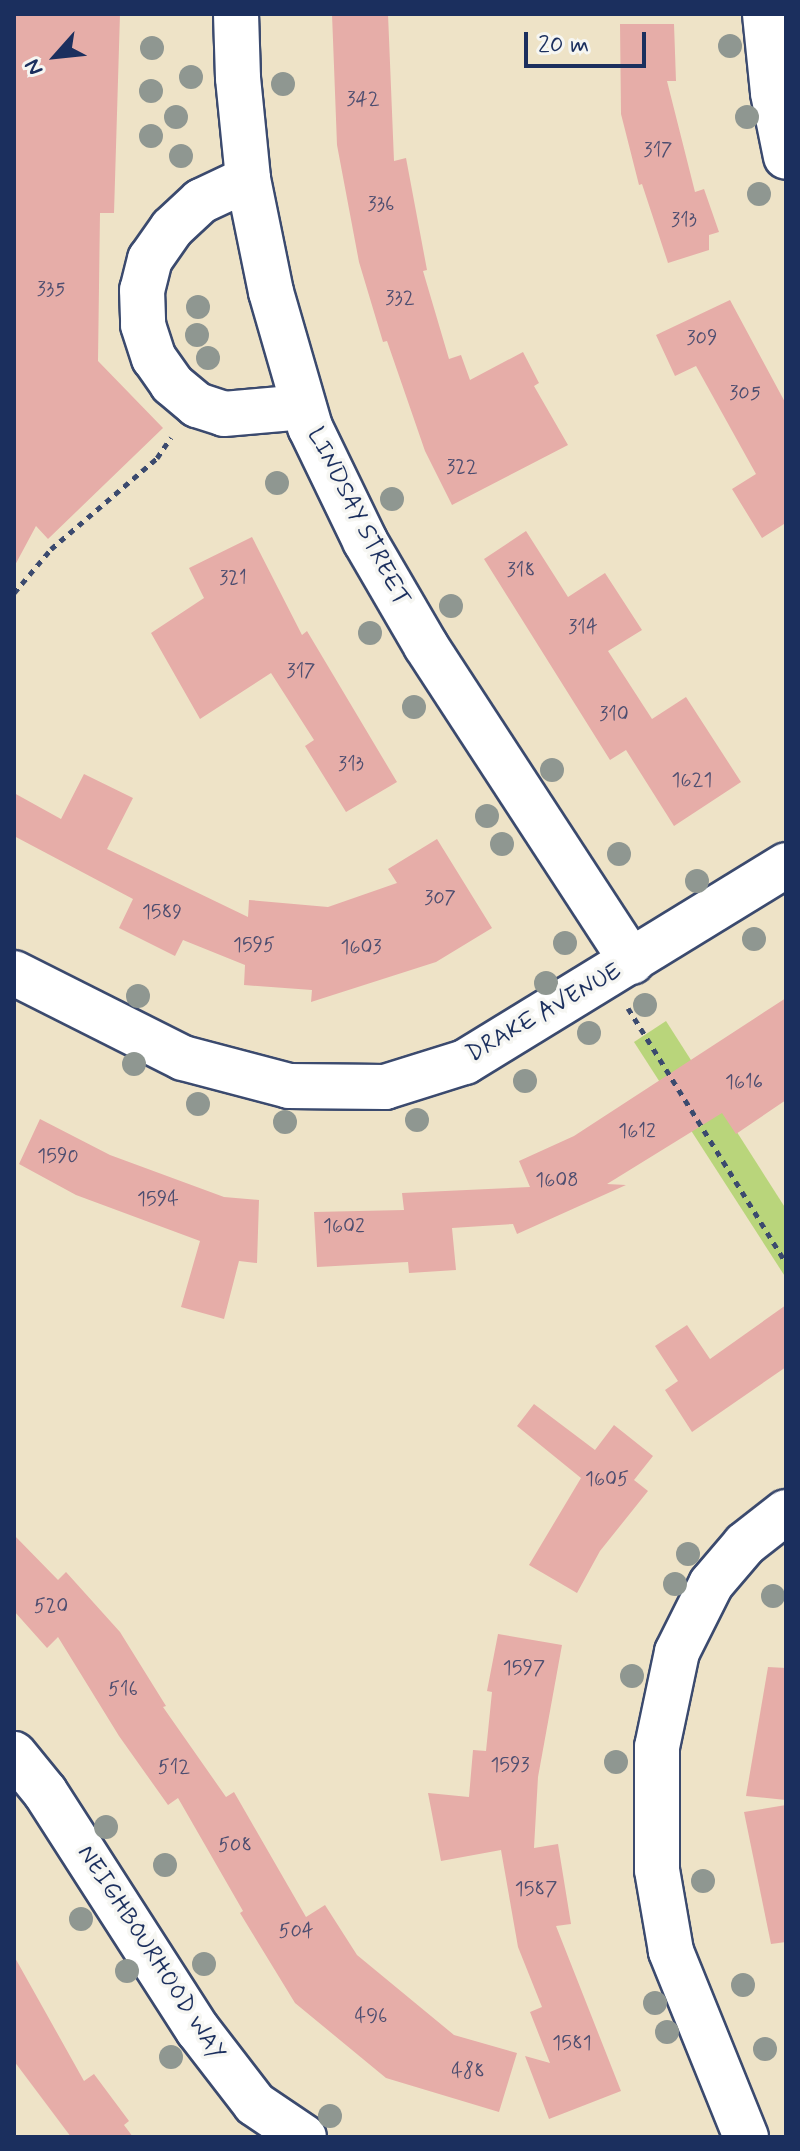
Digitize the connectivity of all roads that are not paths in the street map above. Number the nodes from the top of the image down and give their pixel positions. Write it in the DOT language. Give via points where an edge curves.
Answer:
graph roads {
  1 [pos="236,14"];
  2 [pos="765,14"];
  3 [pos="786,157"];
  4 [pos="248,179"];
  5 [pos="304,407"];
  6 [pos="786,865"];
  7 [pos="621,969"];
  8 [pos="14,973"];
  9 [pos="786,1512"];
  10 [pos="14,1754"];
  11 [pos="304,2137"];
  12 [pos="746,2137"];
  1 -- 4 [label="street, LINDSAY STREET"];
  2 -- 3 [label="street"];
  4 -- 5 [label="street, LINDSAY STREET" via="271,292"];
  4 -- 5 [label="street" via="201,201 172,228 150,259 142,290 143,325 154,358 172,384 197,405 224,414"];
  5 -- 7 [label="street, LINDSAY STREET" via="354,518 426,646"];
  6 -- 7 [label="street, DRAKE AVENUE"];
  7 -- 8 [label="street, DRAKE AVENUE" via="465,1062 385,1087 289,1086 183,1058"];
  9 -- 12 [label="street" via="745,1544 711,1584 677,1652 657,1747 657,1870 671,1951"];
  10 -- 11 [label="street, NEIGHBOURHOOD WAY" via="45,1792 205,2039 255,2104"];
}
